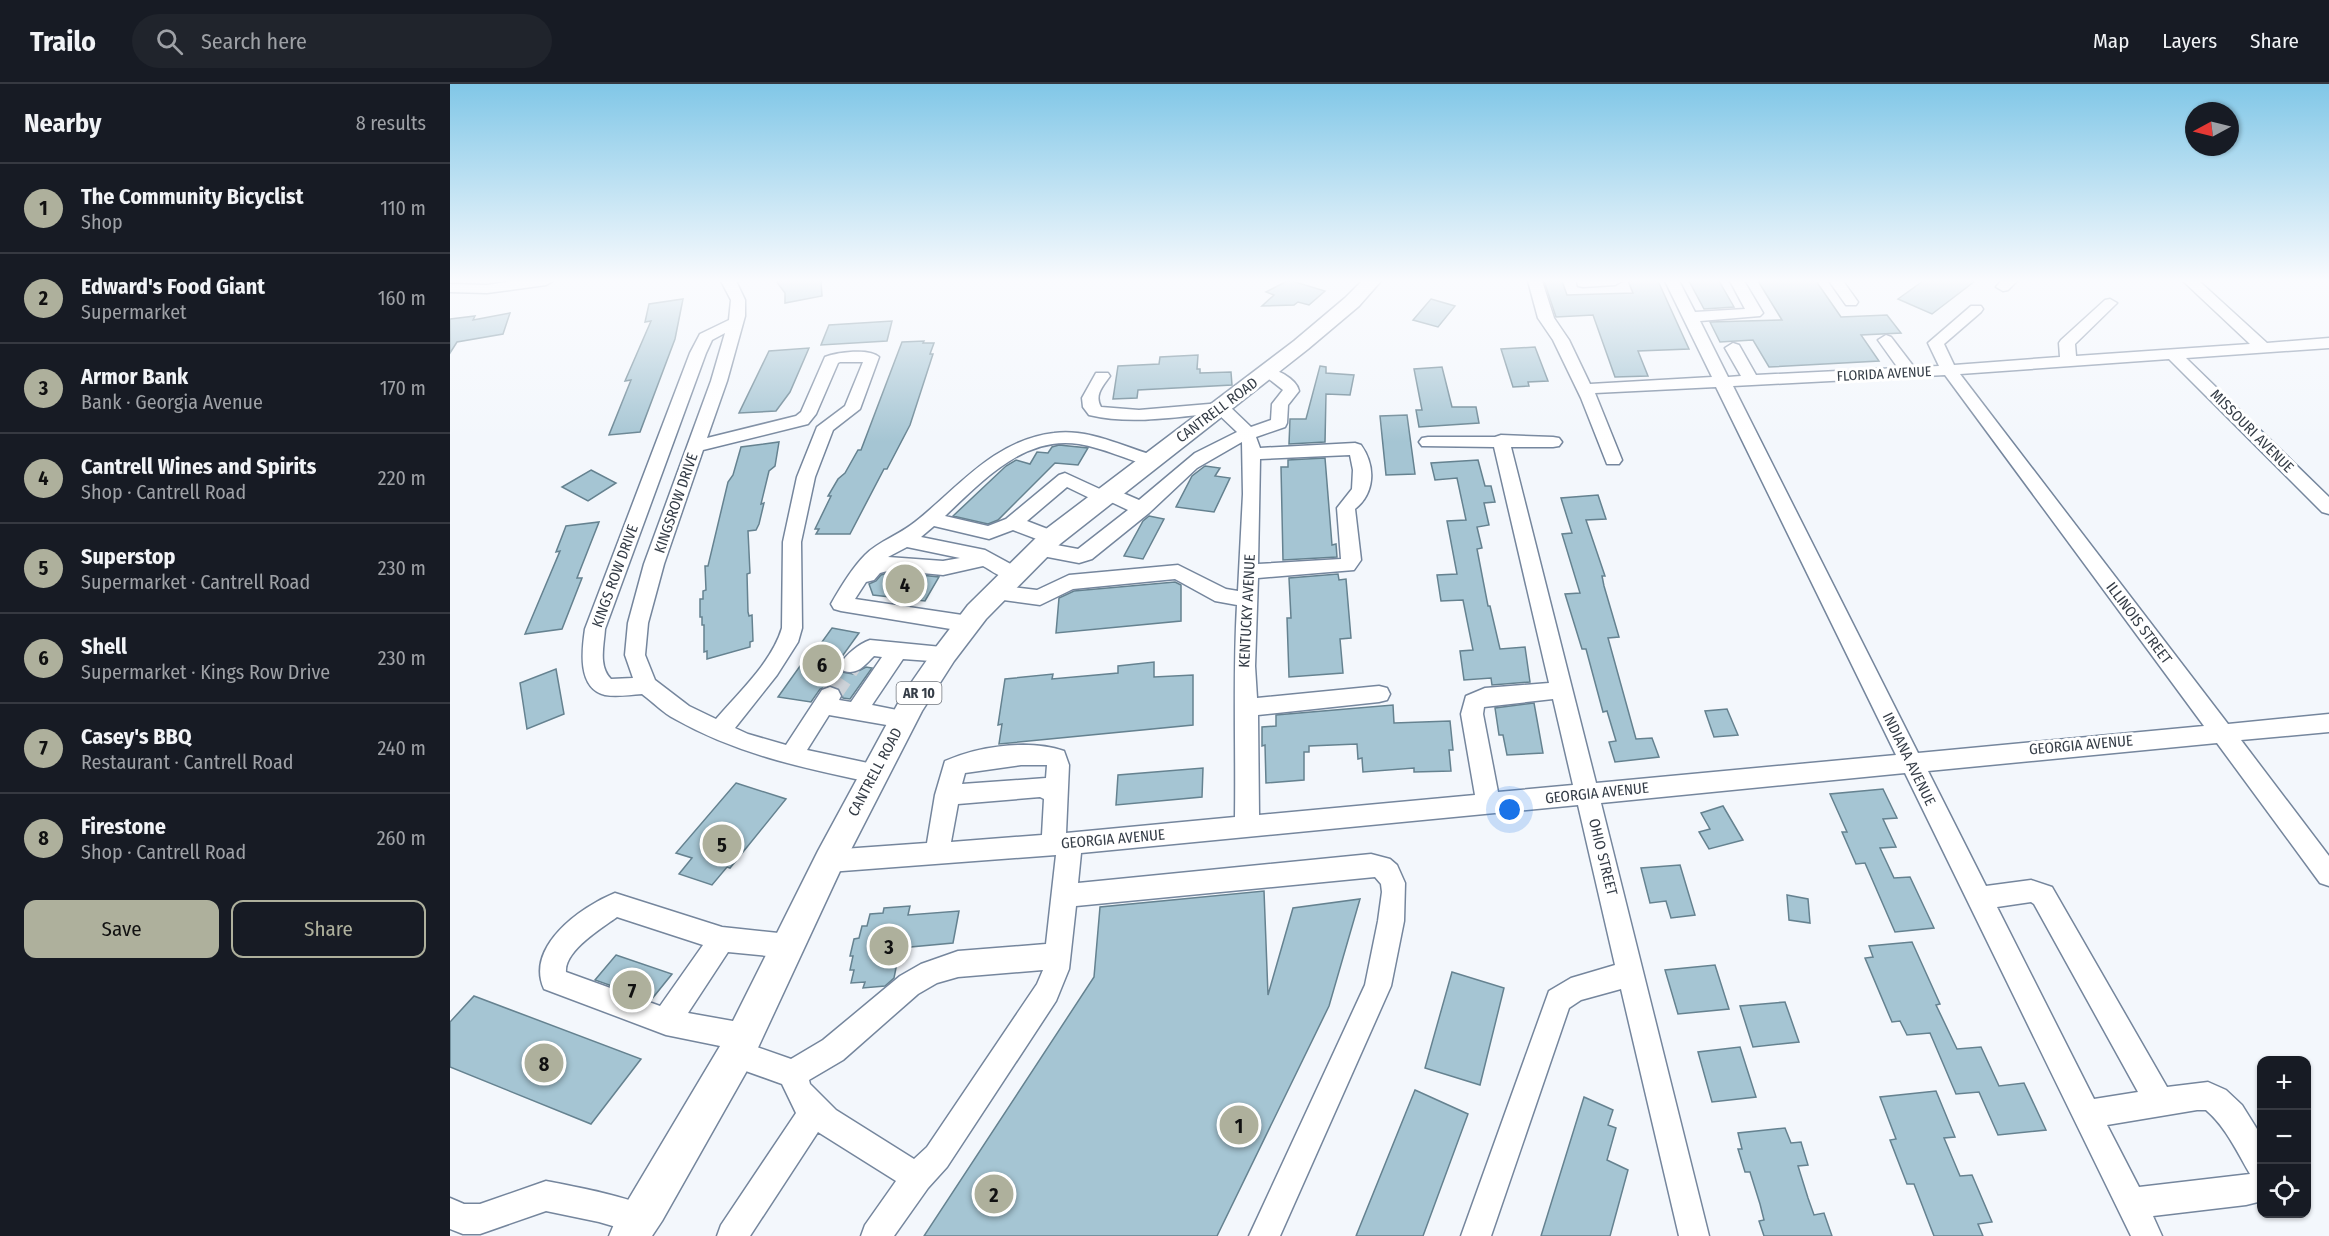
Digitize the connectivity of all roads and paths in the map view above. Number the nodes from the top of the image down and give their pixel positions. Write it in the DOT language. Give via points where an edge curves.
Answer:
graph roads {
  1 [pos="709,335"];
  2 [pos="732,335"];
  3 [pos="1314,335"];
  4 [pos="1557,335"];
  5 [pos="1699,335"];
  6 [pos="1946,335"];
  7 [pos="2076,335"];
  8 [pos="2249,335"];
  9 [pos="1886,339"];
  10 [pos="2329,343"];
  11 [pos="2263,347"];
  12 [pos="1733,348"];
  13 [pos="2174,354"];
  14 [pos="2068,362"];
  15 [pos="1950,370"];
  16 [pos="1268,372"];
  17 [pos="1909,372"];
  18 [pos="1102,376"];
  19 [pos="1751,380"];
  20 [pos="1722,382"];
  21 [pos="1583,389"];
  22 [pos="1221,408"];
  23 [pos="1248,434"];
  24 [pos="1501,440"];
  25 [pos="1428,442"];
  26 [pos="1553,442"];
  27 [pos="695,447"];
  28 [pos="1251,454"];
  29 [pos="1150,460"];
  30 [pos="1613,460"];
  31 [pos="1105,496"];
  32 [pos="2329,508"];
  33 [pos="1142,509"];
  34 [pos="930,518"];
  35 [pos="1013,523"];
  36 [pos="904,540"];
  37 [pos="1045,544"];
  38 [pos="984,559"];
  39 [pos="1249,572"];
  40 [pos="1004,583"];
  41 [pos="1248,599"];
  42 [pos="937,619"];
  43 [pos="969,624"];
  44 [pos="897,651"];
  45 [pos="945,654"];
  46 [pos="851,664"];
  47 [pos="645,686"];
  48 [pos="1562,690"];
  49 [pos="1379,694"];
  50 [pos="1246,708"];
  51 [pos="856,712"];
  52 [pos="904,719"];
  53 [pos="2329,723"];
  54 [pos="720,730"];
  55 [pos="2222,732"];
  56 [pos="791,755"];
  57 [pos="1910,761"];
  58 [pos="874,773"];
  59 [pos="1588,794"];
  60 [pos="947,795"];
  61 [pos="1057,795"];
  62 [pos="1488,803"];
  63 [pos="1247,826"];
  64 [pos="1061,844"];
  65 [pos="937,853"];
  66 [pos="829,861"];
  67 [pos="2329,875"];
  68 [pos="1064,896"];
  69 [pos="1979,898"];
  70 [pos="722,939"];
  71 [pos="788,946"];
  72 [pos="1057,956"];
  73 [pos="1631,973"];
  74 [pos="666,1023"];
  75 [pos="740,1046"];
  76 [pos="793,1074"];
  77 [pos="2160,1102"];
  78 [pos="814,1112"];
  79 [pos="2087,1114"];
  80 [pos="2260,1164"];
  81 [pos="917,1177"];
  82 [pos="2257,1187"];
  83 [pos="2130,1203"];
  84 [pos="450,1213"];
  85 [pos="634,1228"];
  86 [pos="732,1236"];
  87 [pos="876,1236"];
  88 [pos="1264,1236"];
  89 [pos="1476,1236"];
  90 [pos="1694,1236"];
  91 [pos="2146,1236"];
  1 -- 47 [label="street, KINGS ROW DRIVE" via="703,341 654,466 595,628 592,656 601,683 607,687"];
  2 -- 27 [label="street, KINGSROW DRIVE"];
  3 -- 16 [label="main road, CANTRELL ROAD / AR 10"];
  4 -- 21 [label="street"];
  5 -- 20 [label="street, INDIANA AVENUE"];
  6 -- 15 [label="street, ILLINOIS STREET" via="1936,343"];
  7 -- 14 [label="street" via="2067,343"];
  8 -- 11 [label="street"];
  9 -- 17 [label="street"];
  10 -- 11 [label="street, FLORIDA AVENUE"];
  11 -- 13 [label="street, FLORIDA AVENUE"];
  12 -- 19 [label="street"];
  13 -- 14 [label="street, FLORIDA AVENUE"];
  13 -- 32 [label="street, MISSOURI AVENUE"];
  14 -- 15 [label="street, FLORIDA AVENUE"];
  15 -- 17 [label="street, FLORIDA AVENUE"];
  15 -- 55 [label="street, ILLINOIS STREET"];
  16 -- 22 [label="main road, CANTRELL ROAD / AR 10"];
  16 -- 23 [label="street" via="1291,385 1291,391 1280,404 1278,423"];
  17 -- 19 [label="street, FLORIDA AVENUE"];
  18 -- 22 [label="street" via="1089,397 1092,408 1101,413"];
  19 -- 20 [label="street, FLORIDA AVENUE"];
  20 -- 21 [label="street, FLORIDA AVENUE"];
  20 -- 57 [label="street, INDIANA AVENUE"];
  21 -- 30 [label="street"];
  22 -- 23 [label="street"];
  22 -- 29 [label="main road, CANTRELL ROAD / AR 10"];
  23 -- 28 [label="street, KENTUCKY AVENUE"];
  23 -- 33 [label="street" via="1190,464"];
  24 -- 25 [label="street"];
  24 -- 26 [label="street"];
  24 -- 48 [label="street, OHIO STREET"];
  27 -- 47 [label="street, KINGSROW DRIVE" via="638,623 635,655"];
  27 -- 54 [label="street" via="802,420 831,360 871,357 852,409 826,427 801,495 792,542 792,628 788,642"];
  28 -- 39 [label="street, KENTUCKY AVENUE"];
  28 -- 39 [label="street" via="1355,449 1362,487 1359,497 1346,508 1351,560 1347,565"];
  29 -- 31 [label="main road, CANTRELL ROAD / AR 10"];
  29 -- 34 [label="street" via="1090,439 1055,437 1029,443 984,469"];
  31 -- 33 [label="street"];
  31 -- 35 [label="street" via="1065,480"];
  31 -- 37 [label="main road, CANTRELL ROAD / AR 10"];
  33 -- 37 [label="street" via="1082,556"];
  34 -- 35 [label="street" via="989,533"];
  34 -- 36 [label="street"];
  35 -- 37 [label="street"];
  36 -- 38 [label="street"];
  36 -- 42 [label="street" via="875,556 841,604"];
  37 -- 40 [label="main road, CANTRELL ROAD / AR 10"];
  38 -- 40 [label="street"];
  38 -- 42 [label="street" via="944,568 885,563 871,569 860,586 864,596 928,607"];
  39 -- 41 [label="street, KENTUCKY AVENUE"];
  40 -- 41 [label="street" via="1040,598 1069,582 1178,573 1222,596"];
  40 -- 43 [label="main road, CANTRELL ROAD / AR 10"];
  41 -- 50 [label="street, KENTUCKY AVENUE"];
  42 -- 43 [label="street"];
  43 -- 45 [label="main road, CANTRELL ROAD / AR 10"];
  44 -- 45 [label="street"];
  44 -- 46 [label="street" via="870,648"];
  44 -- 51 [label="street"];
  45 -- 52 [label="main road, CANTRELL ROAD / AR 10"];
  47 -- 54 [label="street" via="681,712"];
  48 -- 59 [label="street, OHIO STREET"];
  48 -- 62 [label="street" via="1485,697 1474,702 1472,714"];
  49 -- 50 [label="street"];
  50 -- 63 [label="street, KENTUCKY AVENUE"];
  51 -- 52 [label="street"];
  51 -- 56 [label="street" via="827,701"];
  52 -- 58 [label="main road, CANTRELL ROAD / AR 10"];
  53 -- 55 [label="street, GEORGIA AVENUE"];
  54 -- 56 [label="street" via="743,742"];
  55 -- 57 [label="street, GEORGIA AVENUE"];
  55 -- 67 [label="street, ILLINOIS STREET"];
  56 -- 58 [label="street"];
  57 -- 59 [label="street, GEORGIA AVENUE"];
  57 -- 69 [label="street, INDIANA AVENUE"];
  58 -- 66 [label="main road, CANTRELL ROAD / AR 10"];
  59 -- 62 [label="street, GEORGIA AVENUE"];
  59 -- 73 [label="street, OHIO STREET"];
  60 -- 61 [label="street" via="1043,787"];
  60 -- 61 [label="street" via="951,771 957,765 1050,755 1057,761"];
  60 -- 65 [label="street"];
  61 -- 64 [label="street"];
  62 -- 63 [label="street, GEORGIA AVENUE"];
  63 -- 64 [label="street, GEORGIA AVENUE"];
  64 -- 65 [label="street, GEORGIA AVENUE"];
  64 -- 68 [label="street"];
  65 -- 66 [label="street, GEORGIA AVENUE"];
  66 -- 71 [label="main road, CANTRELL ROAD / AR 10"];
  68 -- 72 [label="street"];
  68 -- 88 [label="street" via="1371,865 1388,873 1393,883 1393,903 1378,986"];
  69 -- 77 [label="street" via="2031,891 2043,895"];
  69 -- 79 [label="street, INDIANA AVENUE"];
  70 -- 71 [label="street"];
  70 -- 74 [label="street"];
  70 -- 74 [label="street" via="615,905 571,938 553,962 553,981"];
  71 -- 75 [label="main road, CANTRELL ROAD / AR 10"];
  72 -- 76 [label="street" via="958,964 930,973 909,985 833,1050"];
  72 -- 81 [label="street" via="1047,992 937,1157"];
  73 -- 89 [label="street" via="1571,991 1558,1000"];
  73 -- 90 [label="street, OHIO STREET"];
  74 -- 75 [label="street"];
  75 -- 76 [label="street"];
  75 -- 85 [label="main road, CANTRELL ROAD / AR 10"];
  76 -- 78 [label="street" via="800,1094"];
  77 -- 79 [label="street"];
  77 -- 80 [label="street" via="2204,1096 2216,1099 2229,1111"];
  78 -- 81 [label="street"];
  78 -- 86 [label="street"];
  79 -- 83 [label="street, INDIANA AVENUE"];
  81 -- 87 [label="street"];
  82 -- 83 [label="street"];
  83 -- 91 [label="street, INDIANA AVENUE"];
  84 -- 85 [label="street" via="463,1219 480,1219 546,1196 599,1207"];
}
